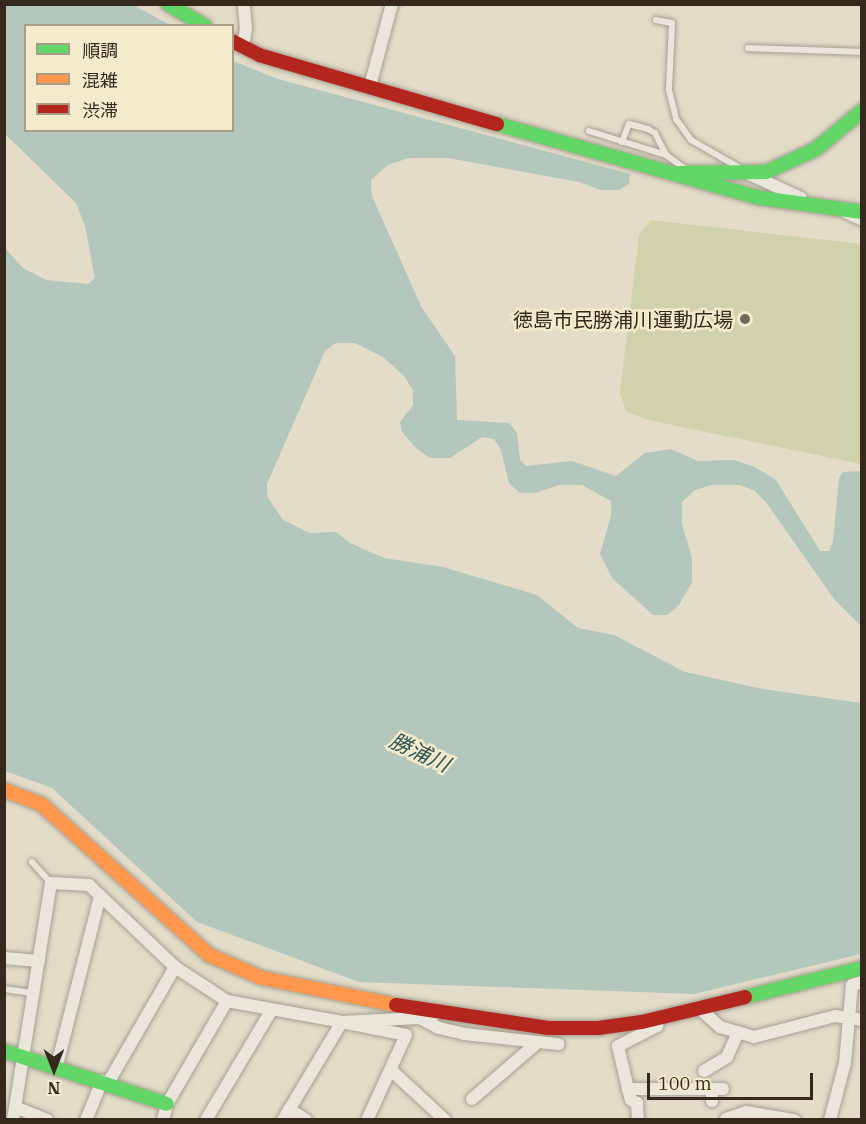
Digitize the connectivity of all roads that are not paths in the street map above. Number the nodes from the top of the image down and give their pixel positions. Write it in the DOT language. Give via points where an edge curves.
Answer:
graph roads {
  1 [pos="168,4"];
  2 [pos="244,4"];
  3 [pos="392,4"];
  4 [pos="656,20"];
  5 [pos="202,24"];
  6 [pos="238,44"];
  7 [pos="748,48"];
  8 [pos="861,52"];
  9 [pos="370,86"];
  10 [pos="861,111"];
  11 [pos="589,130"];
  12 [pos="622,142"];
  13 [pos="666,155"];
  14 [pos="680,172"];
  15 [pos="749,174"];
  16 [pos="812,206"];
  17 [pos="840,210"];
  18 [pos="861,212"];
  19 [pos="861,224"];
  20 [pos="4,790"];
  21 [pos="32,862"];
  22 [pos="51,883"];
  23 [pos="100,896"];
  24 [pos="4,958"];
  25 [pos="39,961"];
  26 [pos="175,967"];
  27 [pos="861,968"];
  28 [pos="861,982"];
  29 [pos="4,988"];
  30 [pos="33,993"];
  31 [pos="226,1001"];
  32 [pos="699,1008"];
  33 [pos="271,1011"];
  34 [pos="443,1012"];
  35 [pos="420,1018"];
  36 [pos="658,1018"];
  37 [pos="856,1019"];
  38 [pos="342,1022"];
  39 [pos="736,1035"];
  40 [pos="538,1042"];
  41 [pos="558,1044"];
  42 [pos="4,1051"];
  43 [pos="23,1054"];
  44 [pos="57,1065"];
  45 [pos="392,1071"];
  46 [pos="704,1071"];
  47 [pos="105,1082"];
  48 [pos="628,1089"];
  49 [pos="716,1093"];
  50 [pos="472,1099"];
  51 [pos="167,1104"];
  52 [pos="15,1107"];
  53 [pos="286,1114"];
  54 [pos="13,1119"];
  55 [pos="46,1119"];
  56 [pos="86,1119"];
  57 [pos="163,1119"];
  58 [pos="206,1119"];
  59 [pos="306,1119"];
  60 [pos="367,1119"];
  61 [pos="445,1119"];
  62 [pos="639,1119"];
  63 [pos="726,1119"];
  64 [pos="794,1119"];
  65 [pos="830,1119"];
  1 -- 5 [label="street"];
  2 -- 6 [label="street" via="246,28"];
  3 -- 9 [label="street"];
  4 -- 15 [label="lane" via="672,23 669,90 676,119 691,140"];
  6 -- 9 [label="street" via="259,55"];
  7 -- 8 [label="lane"];
  9 -- 14 [label="street"];
  10 -- 15 [label="street" via="816,149 766,172"];
  11 -- 12 [label="lane"];
  12 -- 13 [label="lane"];
  12 -- 13 [label="lane" via="629,124 648,129 655,133"];
  13 -- 14 [label="lane"];
  14 -- 15 [label="street"];
  14 -- 16 [label="street" via="741,193"];
  15 -- 16 [label="street"];
  16 -- 17 [label="street"];
  17 -- 18 [label="street"];
  17 -- 19 [label="lane"];
  20 -- 34 [label="street" via="41,804 185,935 236,970 359,999"];
  21 -- 22 [label="lane"];
  22 -- 23 [label="street" via="89,885"];
  22 -- 25 [label="street"];
  23 -- 26 [label="street"];
  23 -- 44 [label="street"];
  24 -- 25 [label="street"];
  25 -- 30 [label="street"];
  26 -- 31 [label="street"];
  26 -- 47 [label="street"];
  27 -- 32 [label="street"];
  28 -- 37 [label="street" via="852,985"];
  29 -- 30 [label="lane"];
  30 -- 43 [label="street"];
  31 -- 33 [label="street"];
  31 -- 51 [label="street"];
  32 -- 36 [label="street"];
  32 -- 39 [label="street"];
  33 -- 38 [label="street"];
  33 -- 58 [label="street"];
  34 -- 35 [label="street"];
  34 -- 36 [label="street" via="573,1029"];
  35 -- 38 [label="street"];
  35 -- 40 [label="street" via="464,1034"];
  36 -- 48 [label="street" via="657,1026 618,1046"];
  37 -- 39 [label="street" via="835,1016 754,1037"];
  37 -- 65 [label="street"];
  38 -- 45 [label="street" via="406,1035"];
  38 -- 53 [label="street"];
  39 -- 46 [label="street" via="727,1057"];
  40 -- 41 [label="street"];
  40 -- 50 [label="street"];
  42 -- 43 [label="street"];
  43 -- 44 [label="street"];
  43 -- 52 [label="street"];
  44 -- 47 [label="street"];
  45 -- 60 [label="street"];
  45 -- 61 [label="street"];
  47 -- 51 [label="street"];
  47 -- 56 [label="street"];
  48 -- 49 [label="street"];
  48 -- 62 [label="street" via="631,1100 637,1103"];
  51 -- 57 [label="street"];
  52 -- 54 [label="street"];
  52 -- 55 [label="street"];
  53 -- 59 [label="street"];
  63 -- 64 [label="street" via="746,1112"];
}
